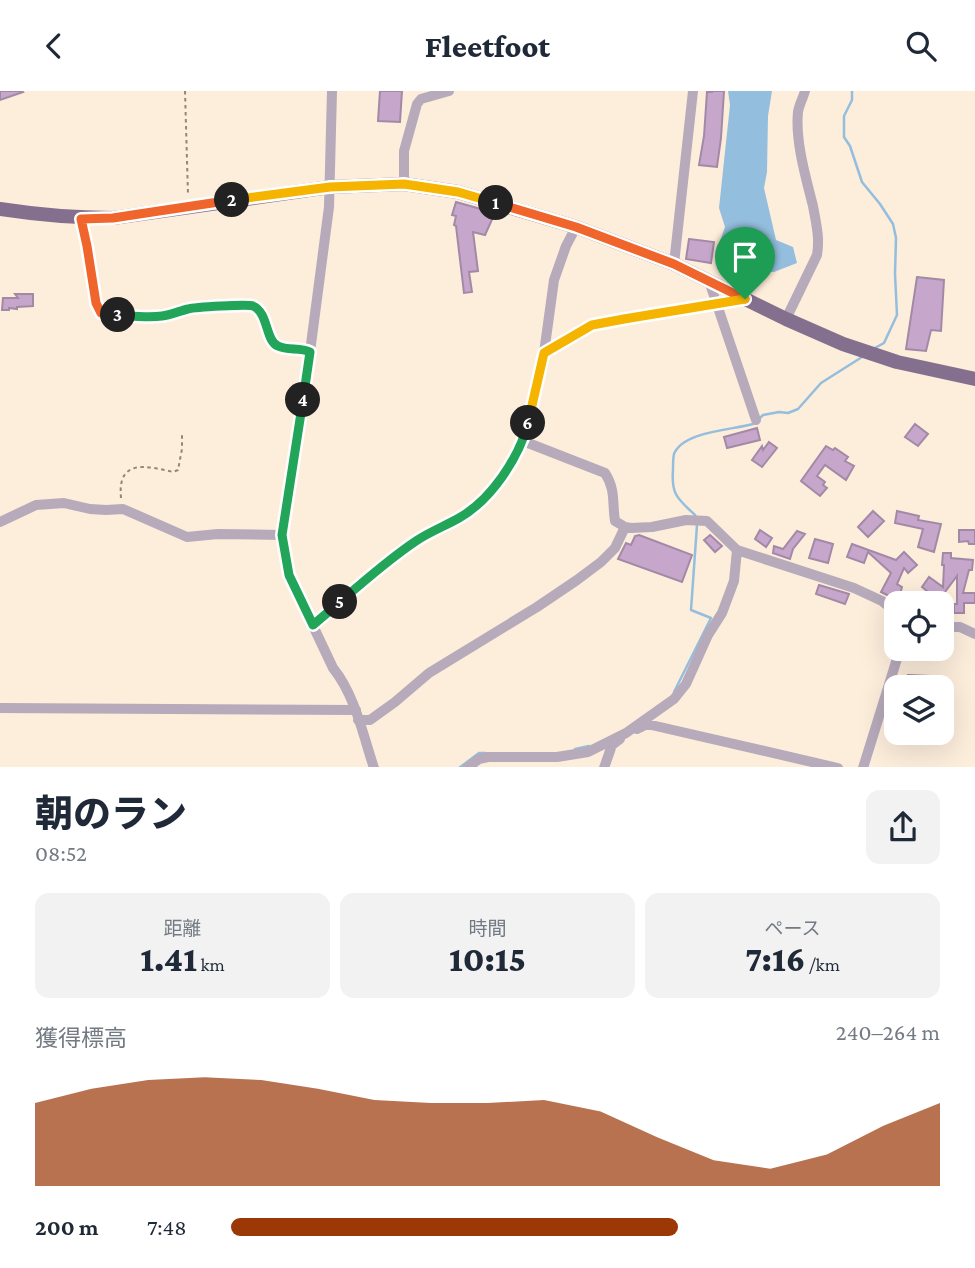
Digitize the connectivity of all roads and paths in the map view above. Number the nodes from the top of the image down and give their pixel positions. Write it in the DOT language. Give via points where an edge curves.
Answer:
graph roads {
  1 [pos="185,91"];
  2 [pos="332,91"];
  3 [pos="449,91"];
  4 [pos="693,91"];
  5 [pos="805,91"];
  6 [pos="404,184"];
  7 [pos="330,187"];
  8 [pos="190,206"];
  9 [pos="0,209"];
  10 [pos="81,219"];
  11 [pos="576,227"];
  12 [pos="674,264"];
  13 [pos="709,281"];
  14 [pos="745,299"];
  15 [pos="717,303"];
  16 [pos="786,319"];
  17 [pos="310,352"];
  18 [pos="544,353"];
  19 [pos="975,379"];
  20 [pos="756,419"];
  21 [pos="182,434"];
  22 [pos="523,441"];
  23 [pos="123,509"];
  24 [pos="0,522"];
  25 [pos="625,527"];
  26 [pos="282,535"];
  27 [pos="737,550"];
  28 [pos="884,603"];
  29 [pos="313,625"];
  30 [pos="954,627"];
  31 [pos="975,634"];
  32 [pos="896,661"];
  33 [pos="0,708"];
  34 [pos="357,715"];
  35 [pos="626,734"];
  36 [pos="374,767"];
  37 [pos="468,767"];
  38 [pos="604,767"];
  39 [pos="834,767"];
  40 [pos="863,767"];
  1 -- 8 [label="path"];
  2 -- 7 [label="street"];
  3 -- 6 [label="street" via="416,104 404,151"];
  4 -- 12 [label="street"];
  5 -- 16 [label="street" via="798,125 819,244"];
  6 -- 7 [label="main road"];
  6 -- 11 [label="main road" via="458,192"];
  7 -- 8 [label="main road"];
  7 -- 17 [label="street"];
  8 -- 10 [label="main road"];
  9 -- 10 [label="main road"];
  10 -- 17 [label="path" via="101,313 153,317 200,307 253,306 277,346"];
  11 -- 12 [label="main road"];
  11 -- 18 [label="street" via="554,280"];
  12 -- 13 [label="main road"];
  13 -- 14 [label="main road"];
  13 -- 15 [label="street"];
  14 -- 15 [label="street"];
  14 -- 16 [label="main road"];
  15 -- 18 [label="street" via="592,325"];
  15 -- 20 [label="street"];
  16 -- 19 [label="main road" via="897,362"];
  17 -- 26 [label="street"];
  18 -- 22 [label="street"];
  21 -- 23 [label="path" via="178,470 139,467 124,474"];
  22 -- 25 [label="street" via="605,473 615,499 615,520"];
  22 -- 29 [label="street" via="502,477 476,507 418,539"];
  23 -- 24 [label="street" via="36,505"];
  23 -- 26 [label="street" via="187,537"];
  25 -- 27 [label="street" via="706,521"];
  25 -- 34 [label="street" via="615,548 577,580 429,673 370,720"];
  26 -- 29 [label="street" via="289,575"];
  27 -- 28 [label="street" via="854,588"];
  27 -- 35 [label="street" via="734,581 722,613 685,684 674,699"];
  29 -- 34 [label="street"];
  30 -- 31 [label="street"];
  32 -- 40 [label="street"];
  33 -- 34 [label="street"];
  34 -- 36 [label="street"];
  35 -- 37 [label="street" via="588,751 557,757 488,757"];
  35 -- 38 [label="street" via="612,745"];
  35 -- 39 [label="street" via="647,724"];
}
